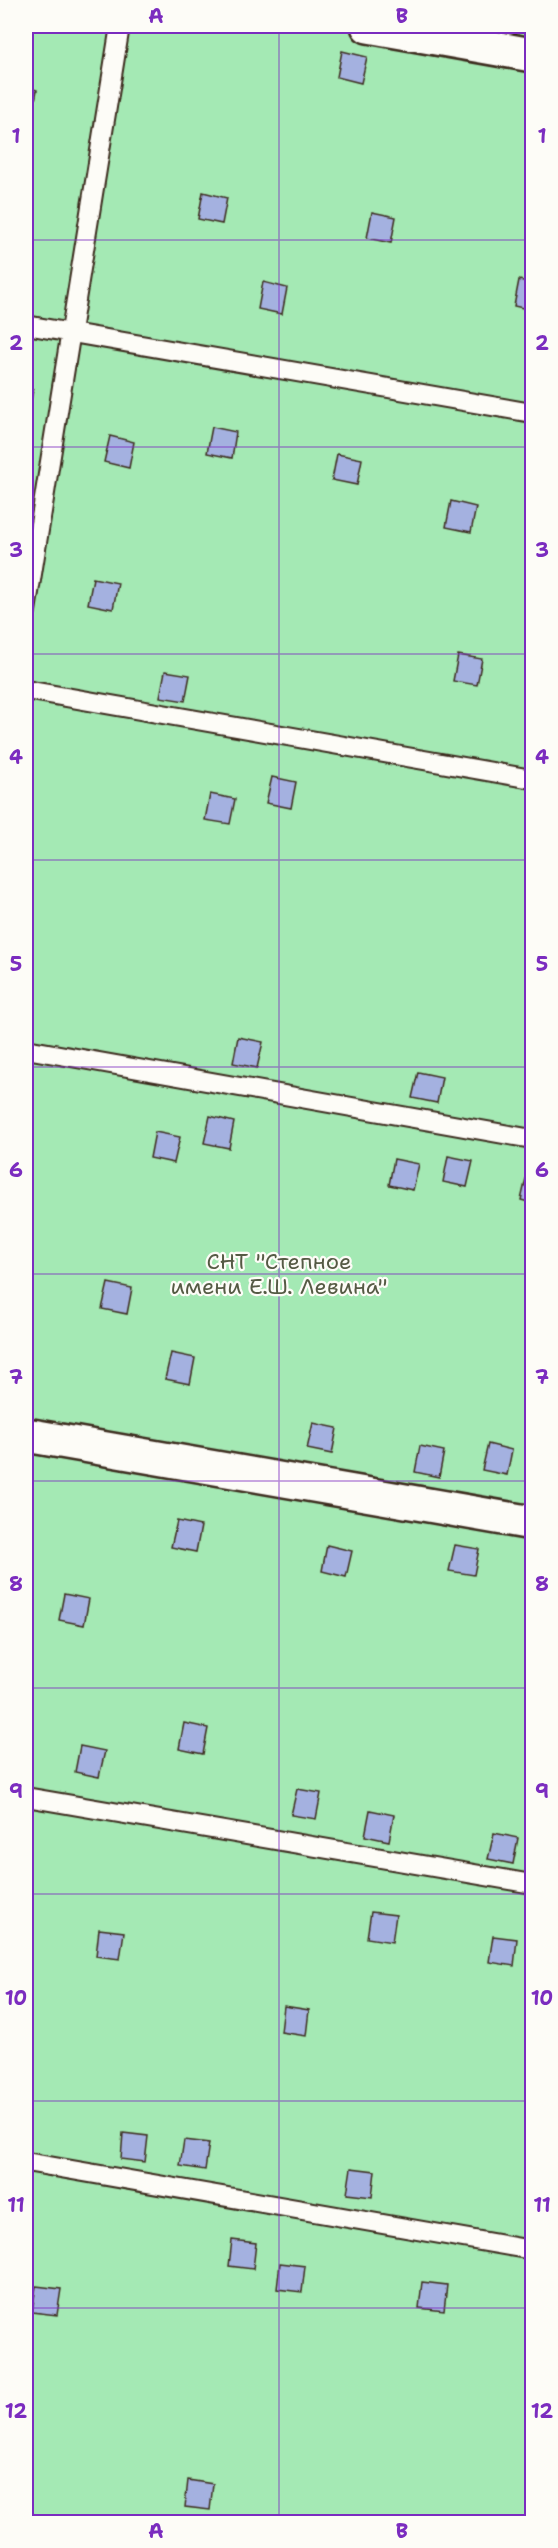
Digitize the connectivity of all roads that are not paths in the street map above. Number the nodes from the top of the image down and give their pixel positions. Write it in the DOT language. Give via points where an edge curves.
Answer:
graph roads {
  1 [pos="120,26"];
  2 [pos="368,26"];
  3 [pos="532,55"];
  4 [pos="26,325"];
  5 [pos="70,332"];
  6 [pos="532,413"];
  7 [pos="26,611"];
  8 [pos="26,690"];
  9 [pos="532,779"];
  10 [pos="26,1049"];
  11 [pos="532,1139"];
  12 [pos="26,1435"];
  13 [pos="532,1523"];
  14 [pos="26,1797"];
  15 [pos="532,1884"];
  16 [pos="26,2162"];
  17 [pos="532,2250"];
  1 -- 5 [label="lane"];
  2 -- 3 [label="street"];
  4 -- 5 [label="lane"];
  5 -- 6 [label="lane"];
  5 -- 7 [label="lane"];
  8 -- 9 [label="lane"];
  10 -- 11 [label="lane"];
  12 -- 13 [label="street"];
  14 -- 15 [label="lane"];
  16 -- 17 [label="lane"];
}
